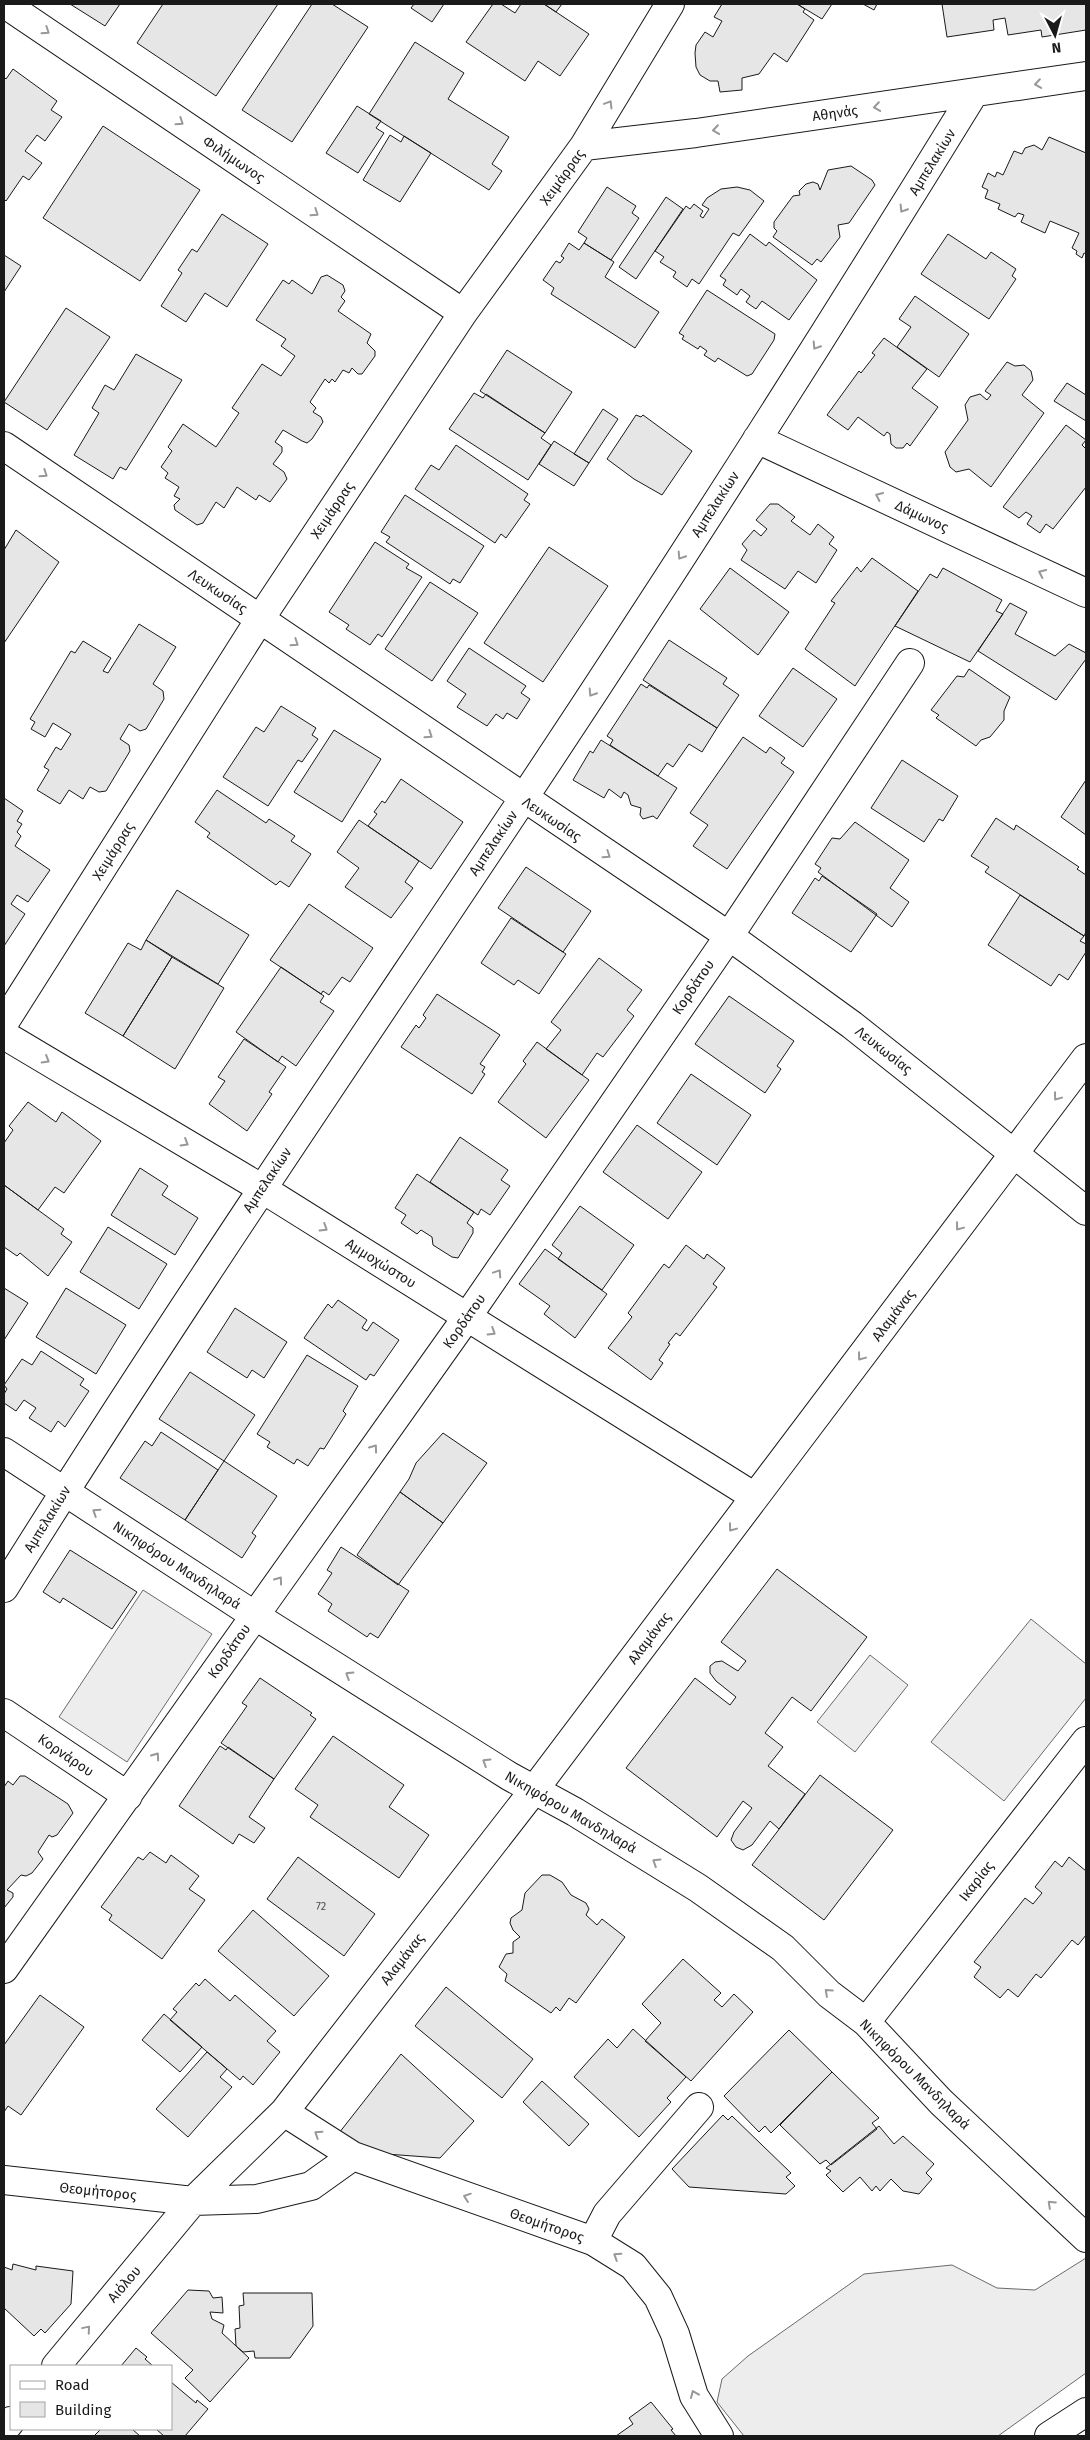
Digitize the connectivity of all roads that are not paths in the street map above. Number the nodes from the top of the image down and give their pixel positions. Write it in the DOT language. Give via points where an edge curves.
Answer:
graph roads {
  1 [pos="6,4"];
  2 [pos="670,4"];
  3 [pos="1086,76"];
  4 [pos="974,93"];
  5 [pos="584,146"];
  6 [pos="463,313"];
  7 [pos="757,439"];
  8 [pos="4,446"];
  9 [pos="1086,593"];
  10 [pos="260,619"];
  11 [pos="910,663"];
  12 [pos="523,799"];
  13 [pos="729,936"];
  14 [pos="4,1024"];
  15 [pos="4,1035"];
  16 [pos="1086,1058"];
  17 [pos="1015,1153"];
  18 [pos="261,1188"];
  19 [pos="1086,1211"];
  20 [pos="467,1317"];
  21 [pos="4,1452"];
  22 [pos="64,1491"];
  23 [pos="756,1497"];
  24 [pos="4,1588"];
  25 [pos="254,1615"];
  26 [pos="4,1713"];
  27 [pos="1086,1741"];
  28 [pos="534,1790"];
  29 [pos="128,1796"];
  30 [pos="4,1969"];
  31 [pos="866,2022"];
  32 [pos="699,2107"];
  33 [pos="284,2112"];
  34 [pos="353,2156"];
  35 [pos="4,2180"];
  36 [pos="193,2201"];
  37 [pos="1086,2238"];
  38 [pos="593,2241"];
  39 [pos="57,2365"];
  40 [pos="1086,2412"];
  41 [pos="719,2436"];
  42 [pos="1049,2436"];
  1 -- 6 [label="street, Φιλήμωνος, one-way"];
  5 -- 2 [label="street, Χειμάρρας, one-way"];
  3 -- 4 [label="street, Αθηνάς, one-way"];
  4 -- 5 [label="street, Αθηνάς, one-way"];
  4 -- 7 [label="street, Αμπελακίων, one-way"];
  5 -- 6 [label="street, Χειμάρρας"];
  6 -- 10 [label="street, Χειμάρρας"];
  9 -- 7 [label="street, Δάμωνος, one-way"];
  7 -- 12 [label="street, Αμπελακίων, one-way"];
  8 -- 10 [label="street, Λευκωσίας, one-way"];
  10 -- 12 [label="street, Λευκωσίας, one-way"];
  10 -- 14 [label="street, Χειμάρρας"];
  11 -- 13 [label="street, Κορδάτου"];
  12 -- 13 [label="street, Λευκωσίας, one-way"];
  12 -- 18 [label="street, Αμπελακίων"];
  13 -- 17 [label="street, Λευκωσίας" via="852,1025"];
  20 -- 13 [label="street, Κορδάτου, one-way"];
  15 -- 18 [label="street, Αμμοχώστου, one-way"];
  16 -- 17 [label="street, Αλαμάνας, one-way"];
  17 -- 19 [label="street, Λευκωσίας"];
  17 -- 23 [label="street, Αλαμάνας, one-way"];
  18 -- 20 [label="street, Αμμοχώστου, one-way"];
  18 -- 22 [label="street, Αμπελακίων"];
  20 -- 23 [label="street, Αμμοχώστου, one-way"];
  25 -- 20 [label="street, Κορδάτου, one-way"];
  21 -- 22 [label="street, Νικηφόρου Μανδηλαρά"];
  22 -- 24 [label="street, Αμπελακίων"];
  25 -- 22 [label="street, Νικηφόρου Μανδηλαρά, one-way"];
  23 -- 28 [label="street, Αλαμάνας, one-way"];
  28 -- 25 [label="street, Νικηφόρου Μανδηλαρά, one-way"];
  29 -- 25 [label="street, Κορδάτου, one-way"];
  26 -- 29 [label="street, Κορνάρου"];
  27 -- 31 [label="street, Ικαρίας"];
  31 -- 28 [label="street, Νικηφόρου Μανδηλαρά, one-way" via="829,1994 783,1948 698,1888"];
  28 -- 33 [label="street, Αλαμάνας"];
  29 -- 30 [label="street, Κορδάτου"];
  37 -- 31 [label="street, Νικηφόρου Μανδηλαρά, one-way" via="940,2102"];
  32 -- 38 [label="street" via="607,2214"];
  34 -- 33 [label="street, Θεομήτορος, one-way"];
  33 -- 36 [label="street, Αλαμάνας"];
  34 -- 36 [label="street, Θεομήτορος" via="310,2186 257,2199"];
  38 -- 34 [label="street, Θεομήτορος, one-way"];
  35 -- 36 [label="street, Θεομήτορος"];
  39 -- 36 [label="street, Αιόλου, one-way"];
  41 -- 38 [label="street, Θεομήτορος, one-way" via="694,2396 675,2334 658,2297 633,2266"];
  40 -- 42 [label="street"];
}
